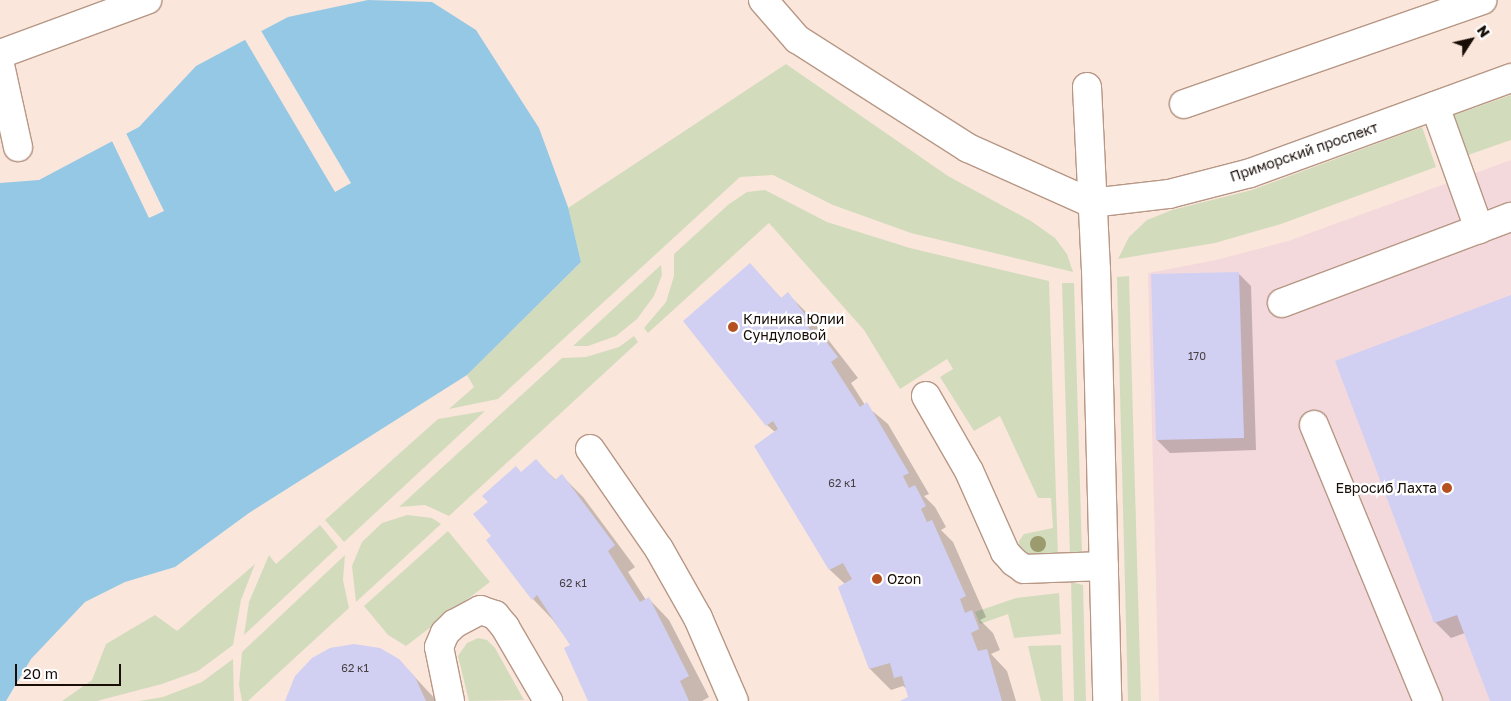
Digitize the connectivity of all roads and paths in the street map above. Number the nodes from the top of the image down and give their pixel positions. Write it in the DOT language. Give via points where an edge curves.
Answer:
graph roads {
  1 [pos="147,0"];
  2 [pos="763,0"];
  3 [pos="1482,0"];
  4 [pos="0,54"];
  5 [pos="0,66"];
  6 [pos="1511,78"];
  7 [pos="1087,87"];
  8 [pos="1184,104"];
  9 [pos="1434,106"];
  10 [pos="18,147"];
  11 [pos="1092,203"];
  12 [pos="1511,218"];
  13 [pos="1479,229"];
  14 [pos="1282,303"];
  15 [pos="926,396"];
  16 [pos="1314,425"];
  17 [pos="590,449"];
  18 [pos="1104,566"];
  19 [pos="450,701"];
  20 [pos="548,701"];
  21 [pos="734,701"];
  22 [pos="1107,701"];
  23 [pos="1428,701"];
  1 -- 4 [label="street"];
  2 -- 11 [label="street" via="797,39 968,148"];
  3 -- 8 [label="street"];
  5 -- 10 [label="street"];
  6 -- 9 [label="street, Приморский проспект"];
  7 -- 11 [label="street"];
  9 -- 11 [label="street, Приморский проспект" via="1250,173 1169,194"];
  9 -- 13 [label="street"];
  11 -- 18 [label="street"];
  12 -- 13 [label="street"];
  13 -- 14 [label="street"];
  15 -- 18 [label="street" via="969,471 1005,552 1014,562 1024,569"];
  16 -- 23 [label="street"];
  17 -- 21 [label="street" via="659,549 698,618"];
  18 -- 22 [label="street"];
  19 -- 20 [label="street" via="439,647 445,633 454,624 480,610 495,615 505,627"];
}
